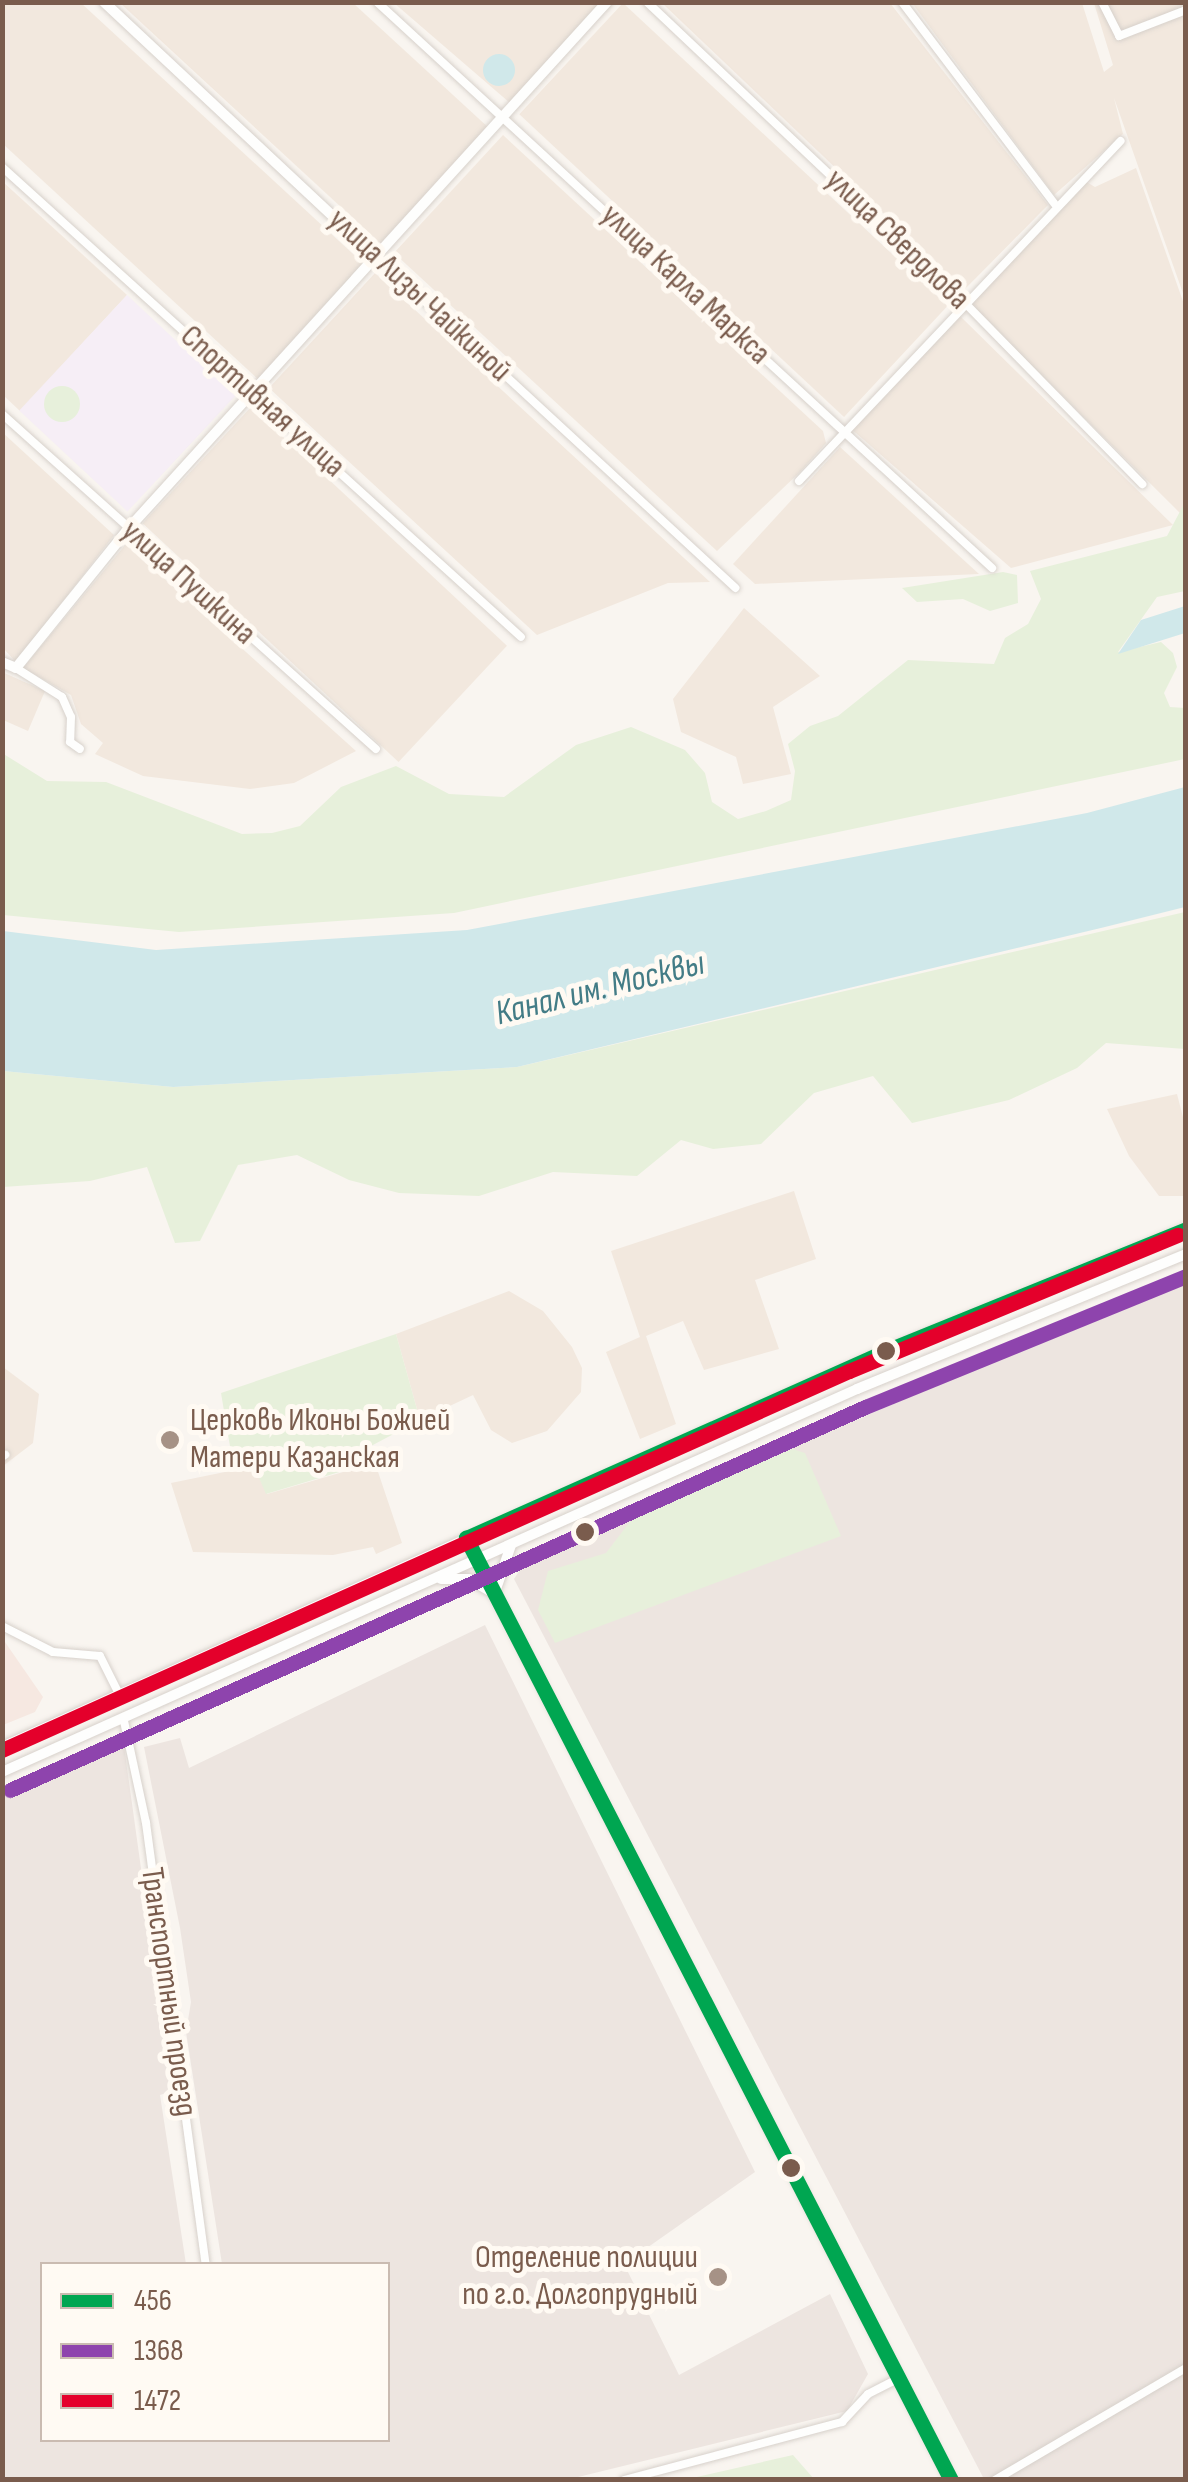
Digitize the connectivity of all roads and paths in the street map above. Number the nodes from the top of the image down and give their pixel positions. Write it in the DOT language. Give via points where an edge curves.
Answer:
graph roads {
  1 [pos="104,2"];
  2 [pos="377,2"];
  3 [pos="608,2"];
  4 [pos="647,2"];
  5 [pos="902,2"];
  6 [pos="1102,2"];
  7 [pos="1186,10"];
  8 [pos="504,117"];
  9 [pos="1120,141"];
  10 [pos="2,167"];
  11 [pos="1056,204"];
  12 [pos="379,259"];
  13 [pos="964,302"];
  14 [pos="254,395"];
  15 [pos="2,414"];
  16 [pos="842,430"];
  17 [pos="800,480"];
  18 [pos="1142,484"];
  19 [pos="128,529"];
  20 [pos="992,568"];
  21 [pos="736,588"];
  22 [pos="521,637"];
  23 [pos="2,662"];
  24 [pos="16,668"];
  25 [pos="80,749"];
  26 [pos="376,749"];
  27 [pos="1186,1228"];
  28 [pos="1186,1254"];
  29 [pos="466,1538"];
  30 [pos="512,1544"];
  31 [pos="476,1560"];
  32 [pos="433,1580"];
  33 [pos="494,1595"];
  34 [pos="2,1626"];
  35 [pos="120,1696"];
  36 [pos="124,1720"];
  37 [pos="2,1747"];
  38 [pos="2,1772"];
  39 [pos="206,2262"];
  40 [pos="1186,2368"];
  41 [pos="900,2378"];
  42 [pos="624,2480"];
  43 [pos="951,2480"];
  44 [pos="995,2480"];
  1 -- 12 [label="main road, улица Лизы Чайкиной"];
  2 -- 8 [label="street, улица Карла Маркса"];
  3 -- 8 [label="main road"];
  4 -- 13 [label="street, улица Свердлова"];
  5 -- 11 [label="street"];
  6 -- 7 [label="street" via="1119,36"];
  8 -- 12 [label="main road"];
  8 -- 16 [label="street, улица Карла Маркса"];
  9 -- 11 [label="street"];
  10 -- 14 [label="street, Спортивная улица"];
  11 -- 13 [label="street"];
  12 -- 14 [label="main road"];
  12 -- 21 [label="street, улица Лизы Чайкиной"];
  13 -- 16 [label="street"];
  13 -- 18 [label="street, улица Свердлова"];
  14 -- 19 [label="main road"];
  14 -- 22 [label="street, Спортивная улица"];
  15 -- 19 [label="street, улица Пушкина"];
  16 -- 17 [label="street"];
  16 -- 20 [label="street, улица Карла Маркса"];
  19 -- 24 [label="main road"];
  19 -- 26 [label="street, улица Пушкина"];
  23 -- 24 [label="main road"];
  24 -- 25 [label="street" via="62,697 71,717 70,742"];
  27 -- 29 [label="main road" via="903,1344"];
  28 -- 30 [label="main road" via="944,1352"];
  29 -- 31 [label="main road"];
  29 -- 35 [label="main road"];
  30 -- 31 [label="main road"];
  30 -- 33 [label="main road"];
  31 -- 32 [label="main road"];
  31 -- 33 [label="main road"];
  32 -- 33 [label="main road" via="469,1578"];
  32 -- 36 [label="main road"];
  33 -- 41 [label="main road"];
  34 -- 35 [label="street" via="53,1652 100,1656"];
  35 -- 37 [label="main road"];
  36 -- 38 [label="main road"];
  36 -- 39 [label="street, Транспортный проезд" via="146,1823"];
  40 -- 44 [label="street"];
  41 -- 42 [label="street" via="868,2394 842,2422"];
  41 -- 43 [label="main road"];
}
